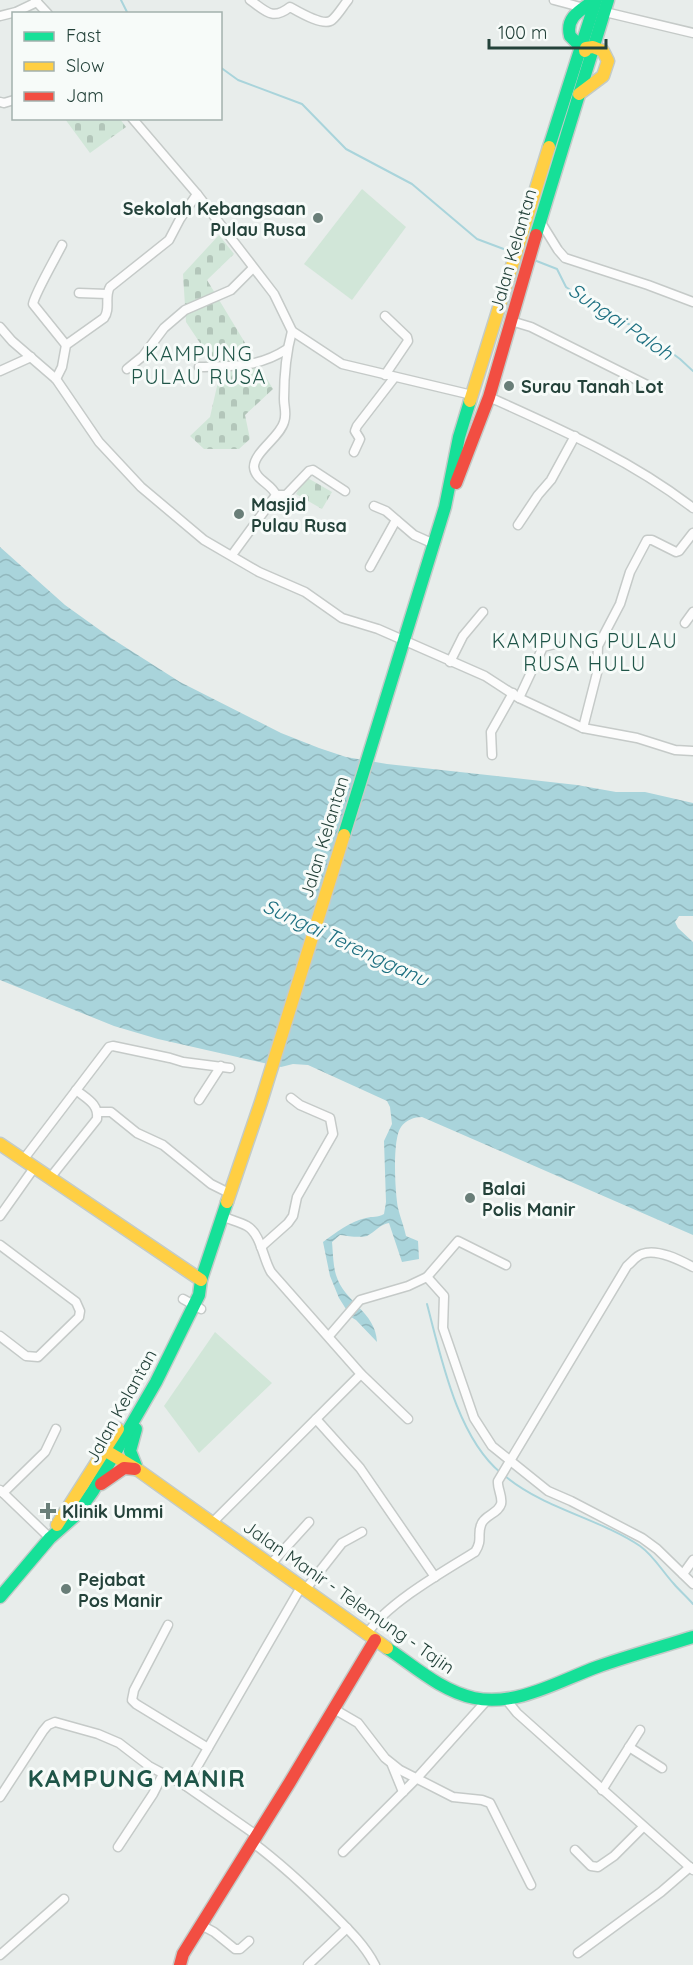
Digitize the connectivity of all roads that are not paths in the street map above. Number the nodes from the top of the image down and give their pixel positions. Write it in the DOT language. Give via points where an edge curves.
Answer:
graph roads {
  1 [pos="250,0"];
  2 [pos="348,0"];
  3 [pos="596,0"];
  4 [pos="36,1"];
  5 [pos="557,1"];
  6 [pos="292,4"];
  7 [pos="605,4"];
  8 [pos="584,8"];
  9 [pos="16,12"];
  10 [pos="570,22"];
  11 [pos="693,33"];
  12 [pos="580,46"];
  13 [pos="593,47"];
  14 [pos="579,94"];
  15 [pos="560,114"];
  16 [pos="134,120"];
  17 [pos="196,194"];
  18 [pos="540,220"];
  19 [pos="530,231"];
  20 [pos="62,245"];
  21 [pos="253,268"];
  22 [pos="79,293"];
  23 [pos="107,294"];
  24 [pos="693,302"];
  25 [pos="384,316"];
  26 [pos="511,321"];
  27 [pos="0,327"];
  28 [pos="292,331"];
  29 [pos="66,345"];
  30 [pos="287,349"];
  31 [pos="32,357"];
  32 [pos="199,367"];
  33 [pos="127,369"];
  34 [pos="0,371"];
  35 [pos="390,376"];
  36 [pos="56,379"];
  37 [pos="653,388"];
  38 [pos="472,395"];
  39 [pos="490,395"];
  40 [pos="459,436"];
  41 [pos="575,436"];
  42 [pos="354,452"];
  43 [pos="345,490"];
  44 [pos="276,495"];
  45 [pos="374,506"];
  46 [pos="445,507"];
  47 [pos="693,508"];
  48 [pos="396,520"];
  49 [pos="518,525"];
  50 [pos="693,533"];
  51 [pos="434,544"];
  52 [pos="232,555"];
  53 [pos="370,567"];
  54 [pos="483,612"];
  55 [pos="693,612"];
  56 [pos="685,623"];
  57 [pos="404,641"];
  58 [pos="555,644"];
  59 [pos="450,662"];
  60 [pos="516,695"];
  61 [pos="583,728"];
  62 [pos="693,751"];
  63 [pos="492,755"];
  64 [pos="220,1066"];
  65 [pos="230,1068"];
  66 [pos="76,1090"];
  67 [pos="291,1098"];
  68 [pos="199,1100"];
  69 [pos="98,1112"];
  70 [pos="0,1144"];
  71 [pos="23,1160"];
  72 [pos="34,1168"];
  73 [pos="50,1178"];
  74 [pos="231,1194"];
  75 [pos="0,1216"];
  76 [pos="224,1217"];
  77 [pos="0,1245"];
  78 [pos="261,1247"];
  79 [pos="506,1265"];
  80 [pos="693,1267"];
  81 [pos="427,1277"];
  82 [pos="201,1280"];
  83 [pos="192,1304"];
  84 [pos="0,1336"];
  85 [pos="329,1336"];
  86 [pos="361,1374"];
  87 [pos="156,1382"];
  88 [pos="316,1419"];
  89 [pos="408,1419"];
  90 [pos="56,1429"];
  91 [pos="111,1451"];
  92 [pos="509,1463"];
  93 [pos="136,1468"];
  94 [pos="1,1491"];
  95 [pos="93,1491"];
  96 [pos="309,1522"];
  97 [pos="212,1523"];
  98 [pos="362,1532"];
  99 [pos="50,1538"];
  100 [pos="693,1560"];
  101 [pos="270,1565"];
  102 [pos="683,1574"];
  103 [pos="435,1577"];
  104 [pos="693,1584"];
  105 [pos="303,1588"];
  106 [pos="0,1596"];
  107 [pos="168,1625"];
  108 [pos="371,1637"];
  109 [pos="692,1639"];
  110 [pos="505,1698"];
  111 [pos="488,1699"];
  112 [pos="334,1709"];
  113 [pos="640,1730"];
  114 [pos="629,1747"];
  115 [pos="208,1748"];
  116 [pos="392,1764"];
  117 [pos="662,1768"];
  118 [pos="163,1774"];
  119 [pos="417,1779"];
  120 [pos="186,1786"];
  121 [pos="602,1790"];
  122 [pos="403,1792"];
  123 [pos="0,1797"];
  124 [pos="643,1827"];
  125 [pos="254,1839"];
  126 [pos="118,1847"];
  127 [pos="575,1850"];
  128 [pos="344,1852"];
  129 [pos="691,1869"];
  130 [pos="531,1885"];
  131 [pos="64,1899"];
  132 [pos="201,1926"];
  133 [pos="347,1928"];
  134 [pos="249,1941"];
  135 [pos="578,1953"];
  136 [pos="0,1955"];
  137 [pos="182,1959"];
  138 [pos="171,1965"];
  139 [pos="308,1965"];
  140 [pos="375,1965"];
  1 -- 6 [label="street" via="273,15 280,15"];
  2 -- 6 [label="street" via="328,22 303,15"];
  3 -- 8 [label="main road"];
  3 -- 12 [label="main road, Jalan Kelantan"];
  4 -- 9 [label="street"];
  5 -- 8 [label="street"];
  5 -- 10 [label="street"];
  7 -- 11 [label="street"];
  7 -- 12 [label="main road" via="590,40"];
  7 -- 13 [label="main road, Jalan Kelantan"];
  8 -- 10 [label="main road"];
  10 -- 12 [label="main road" via="571,40"];
  12 -- 15 [label="main road, Jalan Kelantan"];
  13 -- 14 [label="main road, Jalan Kelantan"];
  13 -- 14 [label="main road" via="607,56 606,71"];
  13 -- 15 [label="main road" via="584,52 570,100"];
  14 -- 18 [label="main road, Jalan Kelantan"];
  15 -- 19 [label="main road, Jalan Kelantan"];
  16 -- 17 [label="street"];
  17 -- 21 [label="street"];
  17 -- 23 [label="street" via="169,240"];
  18 -- 19 [label="main road, Jalan Kelantan"];
  18 -- 24 [label="street" via="565,258"];
  19 -- 26 [label="main road, Jalan Kelantan"];
  19 -- 38 [label="main road, Jalan Kelantan" via="510,274"];
  20 -- 29 [label="street" via="33,304"];
  21 -- 28 [label="street" via="274,294"];
  21 -- 33 [label="street" via="231,290 185,310"];
  22 -- 23 [label="street"];
  23 -- 29 [label="street" via="104,318"];
  25 -- 35 [label="street" via="408,341"];
  26 -- 37 [label="street" via="531,327"];
  26 -- 39 [label="main road, Jalan Kelantan"];
  27 -- 31 [label="street"];
  28 -- 30 [label="street"];
  28 -- 35 [label="street" via="342,364"];
  29 -- 36 [label="street"];
  30 -- 32 [label="street" via="250,365"];
  30 -- 44 [label="street" via="284,424 258,457 254,469"];
  31 -- 34 [label="street"];
  31 -- 36 [label="street"];
  35 -- 38 [label="street"];
  35 -- 42 [label="street" via="357,426 360,440"];
  36 -- 52 [label="street" via="99,442 141,487 195,534"];
  38 -- 40 [label="main road, Jalan Kelantan"];
  39 -- 40 [label="main road" via="482,405 468,442 462,443"];
  39 -- 41 [label="street"];
  39 -- 46 [label="main road, Jalan Kelantan"];
  40 -- 46 [label="main road, Jalan Kelantan"];
  41 -- 47 [label="street" via="665,486"];
  41 -- 49 [label="street"];
  43 -- 44 [label="street" via="313,470 286,495"];
  44 -- 52 [label="street"];
  45 -- 48 [label="street"];
  46 -- 51 [label="main road, Jalan Kelantan"];
  48 -- 51 [label="street" via="414,535"];
  48 -- 53 [label="street"];
  50 -- 61 [label="street" via="676,552 647,540 598,646 597,673"];
  51 -- 57 [label="main road, Jalan Kelantan"];
  52 -- 57 [label="street" via="305,592 342,618"];
  54 -- 59 [label="street" via="463,636"];
  55 -- 56 [label="street"];
  57 -- 59 [label="street"];
  57 -- 74 [label="main road, Jalan Kelantan"];
  58 -- 60 [label="street" via="543,647"];
  59 -- 60 [label="street"];
  60 -- 61 [label="street"];
  60 -- 63 [label="street" via="491,732"];
  61 -- 62 [label="street"];
  64 -- 65 [label="street"];
  64 -- 66 [label="street" via="113,1046"];
  64 -- 68 [label="street"];
  66 -- 69 [label="street" via="96,1105"];
  66 -- 71 [label="street"];
  67 -- 78 [label="street" via="330,1118 333,1134 297,1197 293,1216"];
  69 -- 73 [label="street" via="98,1119"];
  69 -- 74 [label="street" via="111,1112 136,1133 163,1145 211,1184"];
  70 -- 71 [label="main road"];
  71 -- 72 [label="main road"];
  72 -- 73 [label="main road"];
  72 -- 75 [label="street"];
  73 -- 82 [label="main road"];
  74 -- 76 [label="main road, Jalan Kelantan"];
  76 -- 78 [label="street" via="248,1226"];
  76 -- 82 [label="main road, Jalan Kelantan"];
  77 -- 84 [label="street" via="76,1302 80,1311 79,1317 38,1357 26,1356"];
  78 -- 85 [label="street" via="271,1272"];
  79 -- 81 [label="street" via="458,1241"];
  80 -- 92 [label="street" via="646,1252 627,1266"];
  81 -- 85 [label="street" via="360,1300"];
  81 -- 92 [label="street" via="444,1296 443,1328 474,1418"];
  82 -- 83 [label="main road, Jalan Kelantan"];
  83 -- 87 [label="main road, Jalan Kelantan"];
  83 -- 91 [label="main road, Jalan Kelantan"];
  85 -- 86 [label="street"];
  86 -- 88 [label="street"];
  86 -- 89 [label="street"];
  87 -- 91 [label="main road, Jalan Kelantan"];
  87 -- 93 [label="main road" via="131,1444"];
  88 -- 97 [label="street"];
  88 -- 103 [label="street" via="360,1468"];
  90 -- 94 [label="street" via="45,1452"];
  91 -- 93 [label="main road, Jalan Manir - Telemung - Tajin"];
  91 -- 95 [label="main road, Jalan Kelantan"];
  91 -- 99 [label="main road, Jalan Kelantan" via="67,1508"];
  92 -- 102 [label="street" via="548,1491 642,1538"];
  92 -- 103 [label="street" via="498,1481 501,1504 484,1519 480,1545"];
  93 -- 95 [label="main road" via="119,1470"];
  93 -- 97 [label="main road, Jalan Manir - Telemung - Tajin"];
  94 -- 99 [label="street"];
  95 -- 99 [label="main road, Jalan Kelantan" via="75,1516"];
  96 -- 101 [label="street"];
  97 -- 101 [label="main road, Jalan Manir - Telemung - Tajin"];
  98 -- 105 [label="street" via="342,1543"];
  99 -- 106 [label="main road, Jalan Kelantan"];
  100 -- 102 [label="street"];
  101 -- 105 [label="main road, Jalan Manir - Telemung - Tajin"];
  102 -- 104 [label="street"];
  103 -- 108 [label="street" via="374,1623"];
  105 -- 108 [label="main road, Jalan Manir - Telemung - Tajin"];
  105 -- 115 [label="street"];
  107 -- 115 [label="street" via="132,1700"];
  108 -- 111 [label="main road, Jalan Manir - Telemung - Tajin" via="447,1689"];
  108 -- 112 [label="main road"];
  109 -- 110 [label="main road, Jalan Manir - Telemung - Tajin" via="581,1673 531,1694"];
  110 -- 111 [label="main road, Jalan Manir - Telemung - Tajin"];
  110 -- 121 [label="street"];
  111 -- 119 [label="street"];
  112 -- 116 [label="street" via="358,1723"];
  112 -- 125 [label="main road"];
  113 -- 114 [label="street"];
  114 -- 117 [label="street"];
  114 -- 121 [label="street"];
  115 -- 120 [label="street"];
  116 -- 119 [label="street"];
  116 -- 122 [label="street"];
  118 -- 120 [label="street"];
  118 -- 123 [label="street" via="111,1739 55,1722 43,1731"];
  118 -- 126 [label="street"];
  119 -- 122 [label="street"];
  119 -- 130 [label="street" via="459,1799 490,1803"];
  120 -- 125 [label="street"];
  121 -- 124 [label="street"];
  122 -- 128 [label="street"];
  124 -- 127 [label="street" via="598,1867 591,1866"];
  124 -- 129 [label="street"];
  125 -- 132 [label="main road"];
  125 -- 133 [label="street"];
  129 -- 135 [label="street"];
  131 -- 136 [label="street"];
  132 -- 134 [label="street" via="235,1949"];
  132 -- 137 [label="main road"];
  133 -- 139 [label="street"];
  133 -- 140 [label="street" via="366,1948"];
  137 -- 138 [label="main road"];
}
